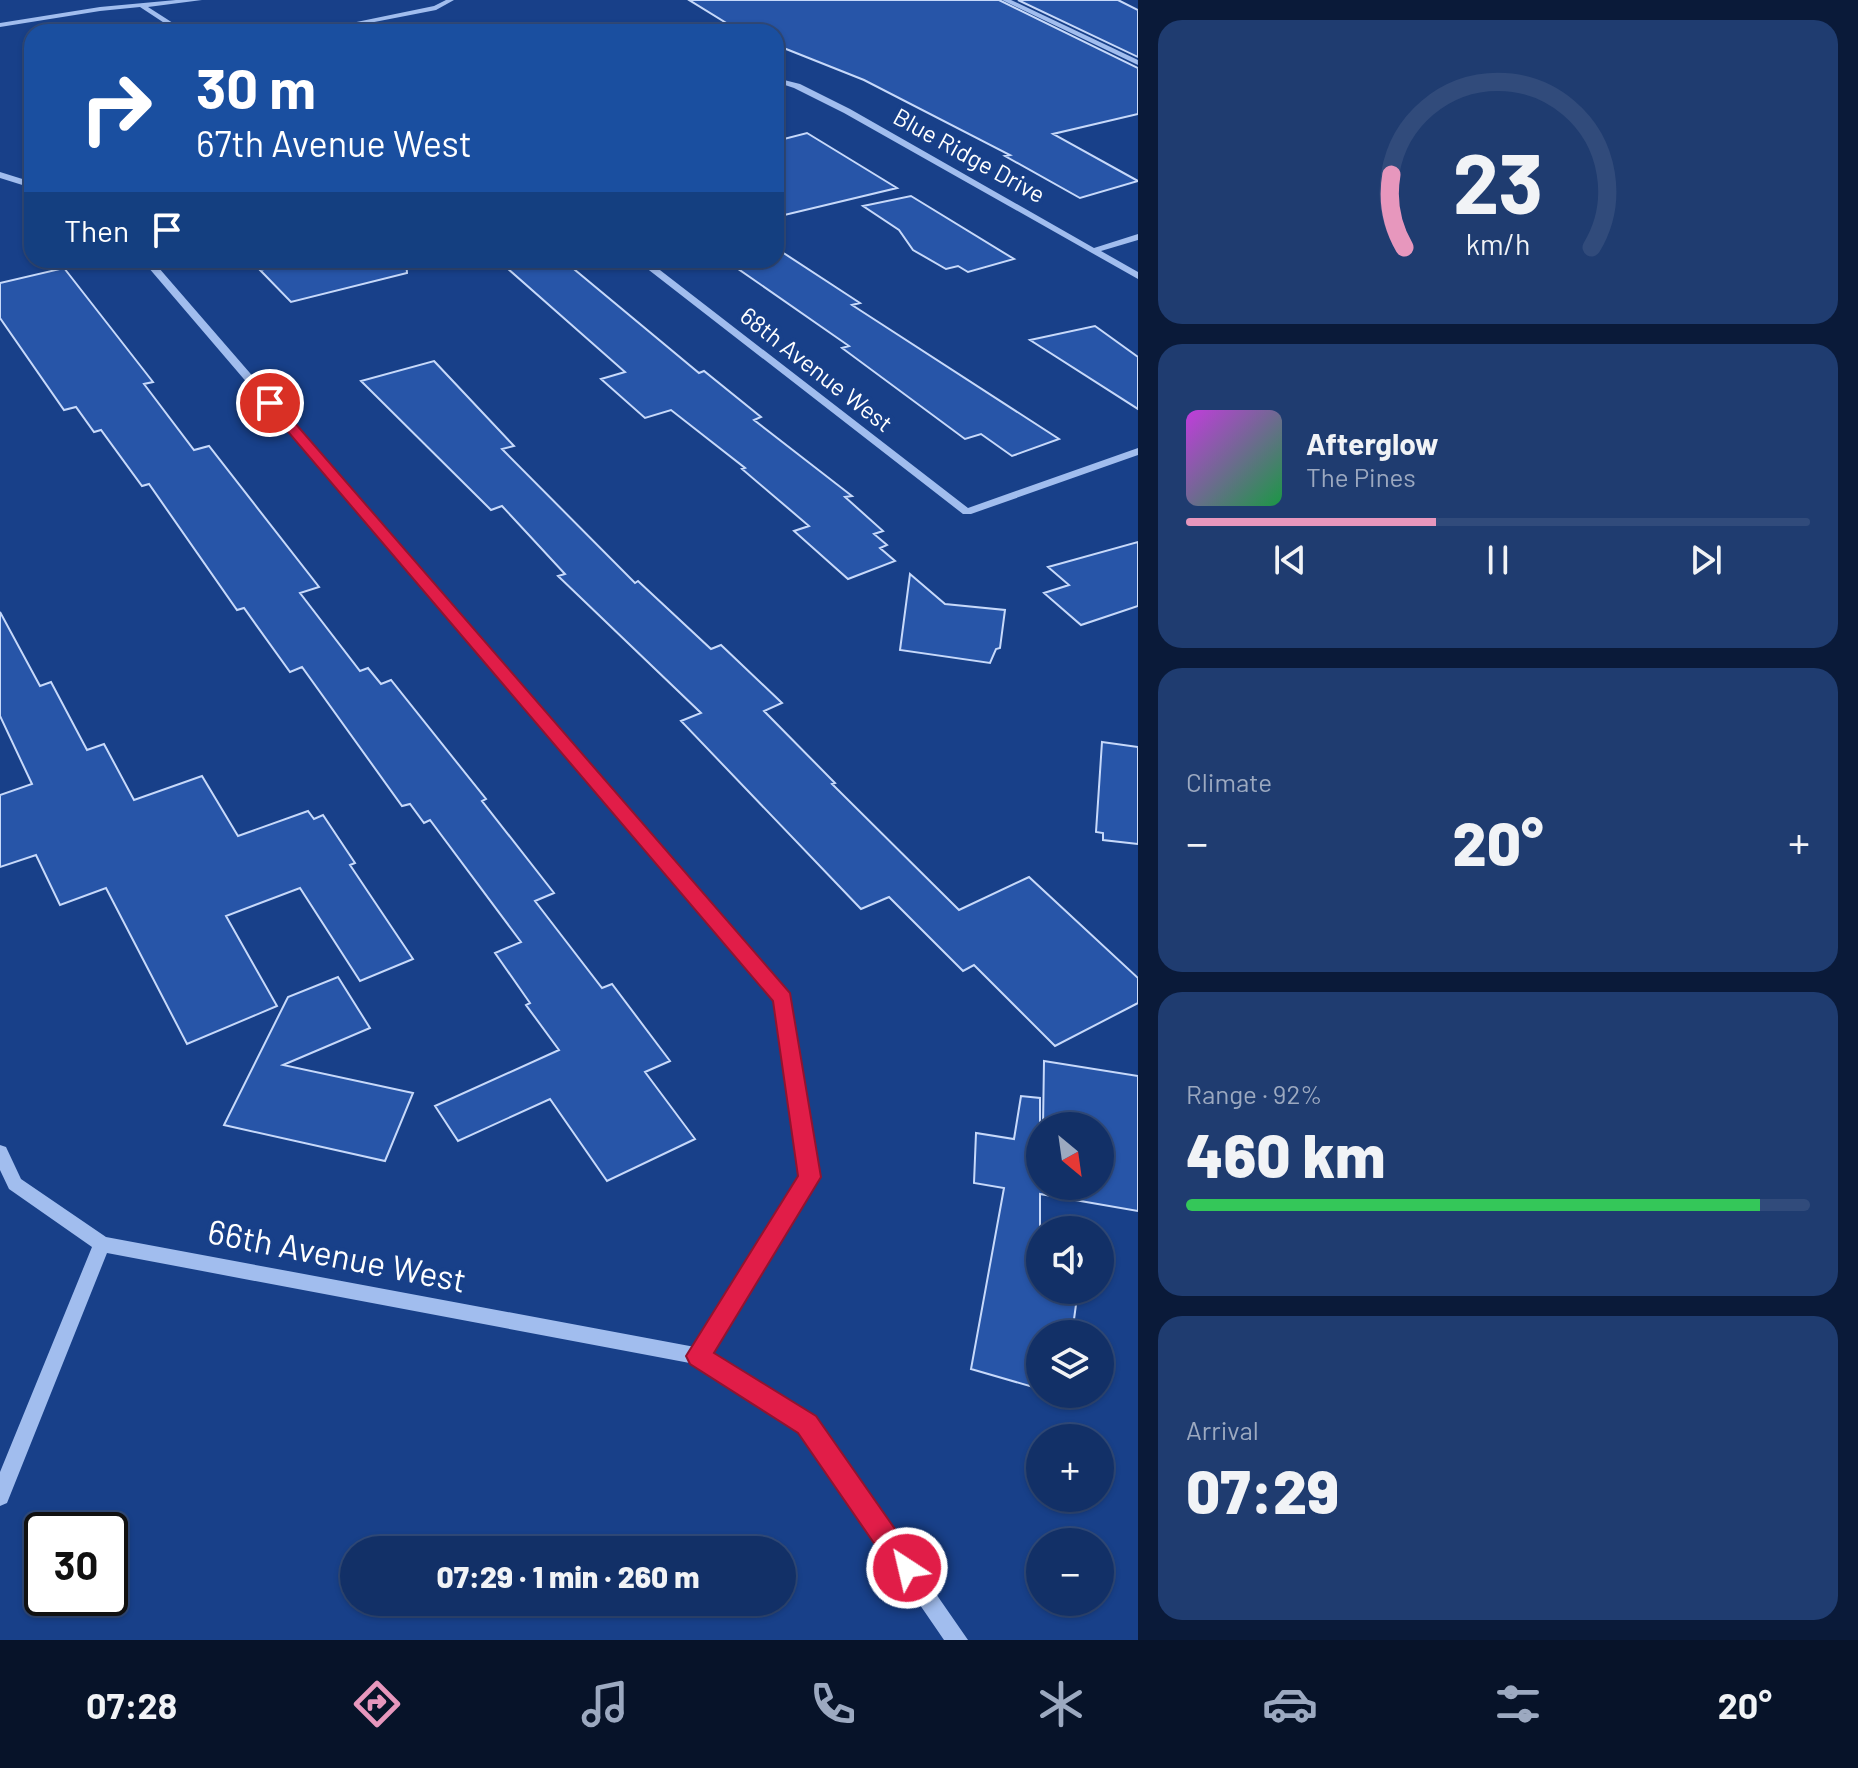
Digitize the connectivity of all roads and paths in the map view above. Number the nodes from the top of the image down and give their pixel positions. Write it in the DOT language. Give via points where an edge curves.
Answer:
graph roads {
  1 [pos="199,0"];
  2 [pos="451,0"];
  3 [pos="1005,0"];
  4 [pos="138,3"];
  5 [pos="171,24"];
  6 [pos="353,24"];
  7 [pos="0,25"];
  8 [pos="1138,63"];
  9 [pos="784,82"];
  10 [pos="0,175"];
  11 [pos="24,182"];
  12 [pos="1138,237"];
  13 [pos="1096,250"];
  14 [pos="154,268"];
  15 [pos="651,268"];
  16 [pos="1138,276"];
  17 [pos="1138,451"];
  18 [pos="0,1152"];
  19 [pos="102,1244"];
  20 [pos="699,1356"];
  21 [pos="0,1496"];
  22 [pos="957,1640"];
  1 -- 4 [label="street"];
  2 -- 6 [label="street" via="436,8"];
  3 -- 8 [label="street"];
  4 -- 5 [label="street"];
  4 -- 7 [label="street"];
  9 -- 13 [label="street, Blue Ridge Drive" via="847,111"];
  10 -- 11 [label="street"];
  12 -- 13 [label="street"];
  13 -- 16 [label="street, Blue Ridge Drive"];
  14 -- 20 [label="street" via="783,998 809,1177"];
  15 -- 17 [label="street, 68th Avenue West" via="967,512"];
  18 -- 19 [label="street, 66th Avenue West" via="15,1184"];
  19 -- 20 [label="street, 66th Avenue West"];
  19 -- 21 [label="street"];
  20 -- 22 [label="street" via="807,1424"];
}
